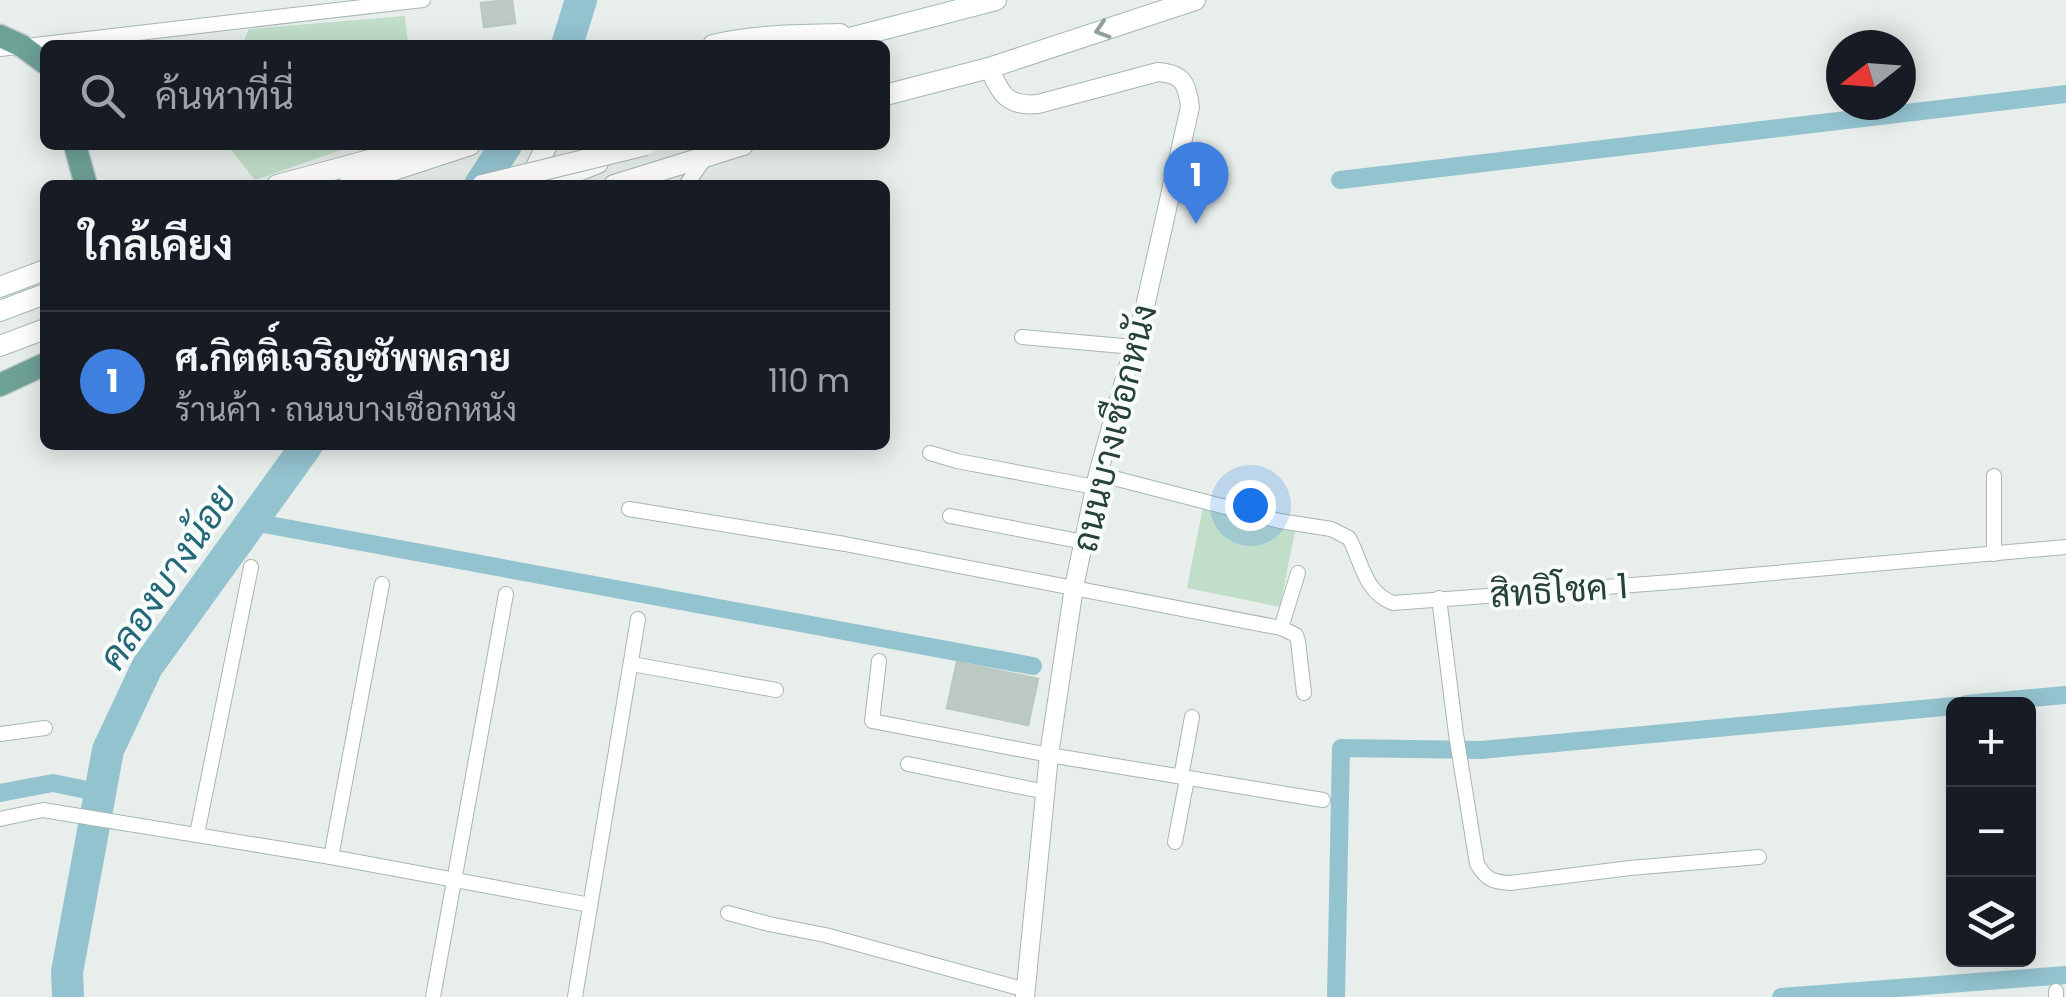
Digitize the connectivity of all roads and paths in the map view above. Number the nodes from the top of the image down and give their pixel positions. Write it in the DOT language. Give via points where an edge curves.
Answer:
graph roads {
  1 [pos="423,0"];
  2 [pos="996,0"];
  3 [pos="1195,0"];
  4 [pos="866,34"];
  5 [pos="0,36"];
  6 [pos="80,40"];
  7 [pos="733,40"];
  8 [pos="843,40"];
  9 [pos="40,45"];
  10 [pos="11,48"];
  11 [pos="40,61"];
  12 [pos="989,68"];
  13 [pos="890,94"];
  14 [pos="76,150"];
  15 [pos="401,150"];
  16 [pos="455,150"];
  17 [pos="544,150"];
  18 [pos="624,150"];
  19 [pos="629,150"];
  20 [pos="727,150"];
  21 [pos="707,156"];
  22 [pos="85,180"];
  23 [pos="294,180"];
  24 [pos="365,180"];
  25 [pos="502,180"];
  26 [pos="529,180"];
  27 [pos="555,180"];
  28 [pos="630,180"];
  29 [pos="690,180"];
  30 [pos="40,272"];
  31 [pos="0,287"];
  32 [pos="40,296"];
  33 [pos="0,311"];
  34 [pos="40,330"];
  35 [pos="1022,337"];
  36 [pos="0,346"];
  37 [pos="1134,347"];
  38 [pos="40,357"];
  39 [pos="40,366"];
  40 [pos="0,372"];
  41 [pos="0,385"];
  42 [pos="930,453"];
  43 [pos="1994,476"];
  44 [pos="1096,481"];
  45 [pos="629,509"];
  46 [pos="950,516"];
  47 [pos="1084,542"];
  48 [pos="2066,547"];
  49 [pos="1994,554"];
  50 [pos="251,567"];
  51 [pos="1298,573"];
  52 [pos="382,584"];
  53 [pos="1074,588"];
  54 [pos="506,594"];
  55 [pos="1440,598"];
  56 [pos="638,619"];
  57 [pos="1281,628"];
  58 [pos="879,661"];
  59 [pos="632,664"];
  60 [pos="776,690"];
  61 [pos="1304,694"];
  62 [pos="1192,716"];
  63 [pos="45,728"];
  64 [pos="0,734"];
  65 [pos="1049,756"];
  66 [pos="908,764"];
  67 [pos="1184,778"];
  68 [pos="1046,792"];
  69 [pos="1323,800"];
  70 [pos="0,819"];
  71 [pos="197,834"];
  72 [pos="1175,842"];
  73 [pos="331,857"];
  74 [pos="1759,857"];
  75 [pos="456,882"];
  76 [pos="590,905"];
  77 [pos="728,913"];
  78 [pos="1025,993"];
  79 [pos="434,997"];
  80 [pos="575,997"];
  1 -- 6 [label="street"];
  2 -- 4 [label="main road"];
  3 -- 12 [label="main road, one-way"];
  4 -- 7 [label="main road"];
  4 -- 8 [label="main road"];
  5 -- 10 [label="main road"];
  9 -- 10 [label="street"];
  10 -- 11 [label="main road"];
  12 -- 13 [label="main road"];
  12 -- 37 [label="street, ถนนบางเชือกหนัง" via="1011,102 1024,105 1158,72 1172,73 1188,88 1190,106"];
  14 -- 22 [label="main road"];
  15 -- 23 [label="main road"];
  16 -- 24 [label="main road"];
  17 -- 26 [label="main road"];
  18 -- 25 [label="main road, bridge"];
  19 -- 27 [label="main road, bridge"];
  20 -- 21 [label="main road"];
  21 -- 28 [label="main road"];
  21 -- 29 [label="street"];
  30 -- 31 [label="main road"];
  32 -- 33 [label="main road"];
  34 -- 36 [label="main road"];
  35 -- 37 [label="street"];
  37 -- 44 [label="street, ถนนบางเชือกหนัง"];
  38 -- 40 [label="main road"];
  39 -- 41 [label="main road"];
  42 -- 44 [label="street"];
  43 -- 49 [label="street"];
  44 -- 47 [label="street, ถนนบางเชือกหนัง"];
  44 -- 55 [label="street, สิทธิโชค 1" via="1331,530 1349,538 1379,598"];
  45 -- 53 [label="street"];
  46 -- 47 [label="street"];
  47 -- 53 [label="street, ถนนบางเชือกหนัง"];
  48 -- 49 [label="street, สิทธิโชค 1"];
  49 -- 55 [label="street, สิทธิโชค 1"];
  50 -- 71 [label="street"];
  51 -- 57 [label="street"];
  52 -- 73 [label="street"];
  53 -- 57 [label="street"];
  53 -- 65 [label="street, ถนนบางเชือกหนัง"];
  54 -- 75 [label="street"];
  55 -- 74 [label="street" via="1456,734 1484,875 1510,883"];
  56 -- 59 [label="street"];
  57 -- 61 [label="street" via="1296,635"];
  58 -- 65 [label="street" via="872,721"];
  59 -- 60 [label="street"];
  59 -- 76 [label="street"];
  62 -- 67 [label="street"];
  63 -- 64 [label="street"];
  65 -- 67 [label="street"];
  65 -- 68 [label="street, ถนนบางเชือกหนัง"];
  66 -- 68 [label="street"];
  67 -- 69 [label="street"];
  67 -- 72 [label="street"];
  68 -- 78 [label="street, ถนนบางเชือกหนัง"];
  70 -- 71 [label="street" via="43,810"];
  71 -- 73 [label="street"];
  73 -- 75 [label="street"];
  75 -- 76 [label="street"];
  75 -- 79 [label="street"];
  76 -- 80 [label="street"];
  77 -- 78 [label="street"];
}
